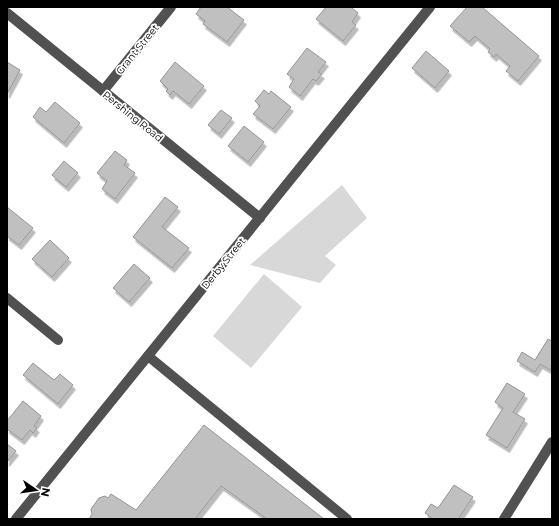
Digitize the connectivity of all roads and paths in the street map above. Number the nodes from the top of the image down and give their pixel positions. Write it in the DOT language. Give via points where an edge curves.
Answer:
graph roads {
  1 [pos="171,7"];
  2 [pos="430,7"];
  3 [pos="7,13"];
  4 [pos="103,91"];
  5 [pos="260,218"];
  6 [pos="7,298"];
  7 [pos="58,340"];
  8 [pos="148,356"];
  9 [pos="552,442"];
  10 [pos="16,519"];
  11 [pos="347,519"];
  12 [pos="504,519"];
  1 -- 4 [label="street, Grant Street"];
  2 -- 5 [label="street, Derby Street"];
  3 -- 4 [label="street, Pershing Road"];
  4 -- 5 [label="street, Pershing Road"];
  5 -- 8 [label="street, Derby Street"];
  6 -- 7 [label="street"];
  8 -- 10 [label="street, Derby Street"];
  8 -- 11 [label="street"];
  9 -- 12 [label="street"];
}
